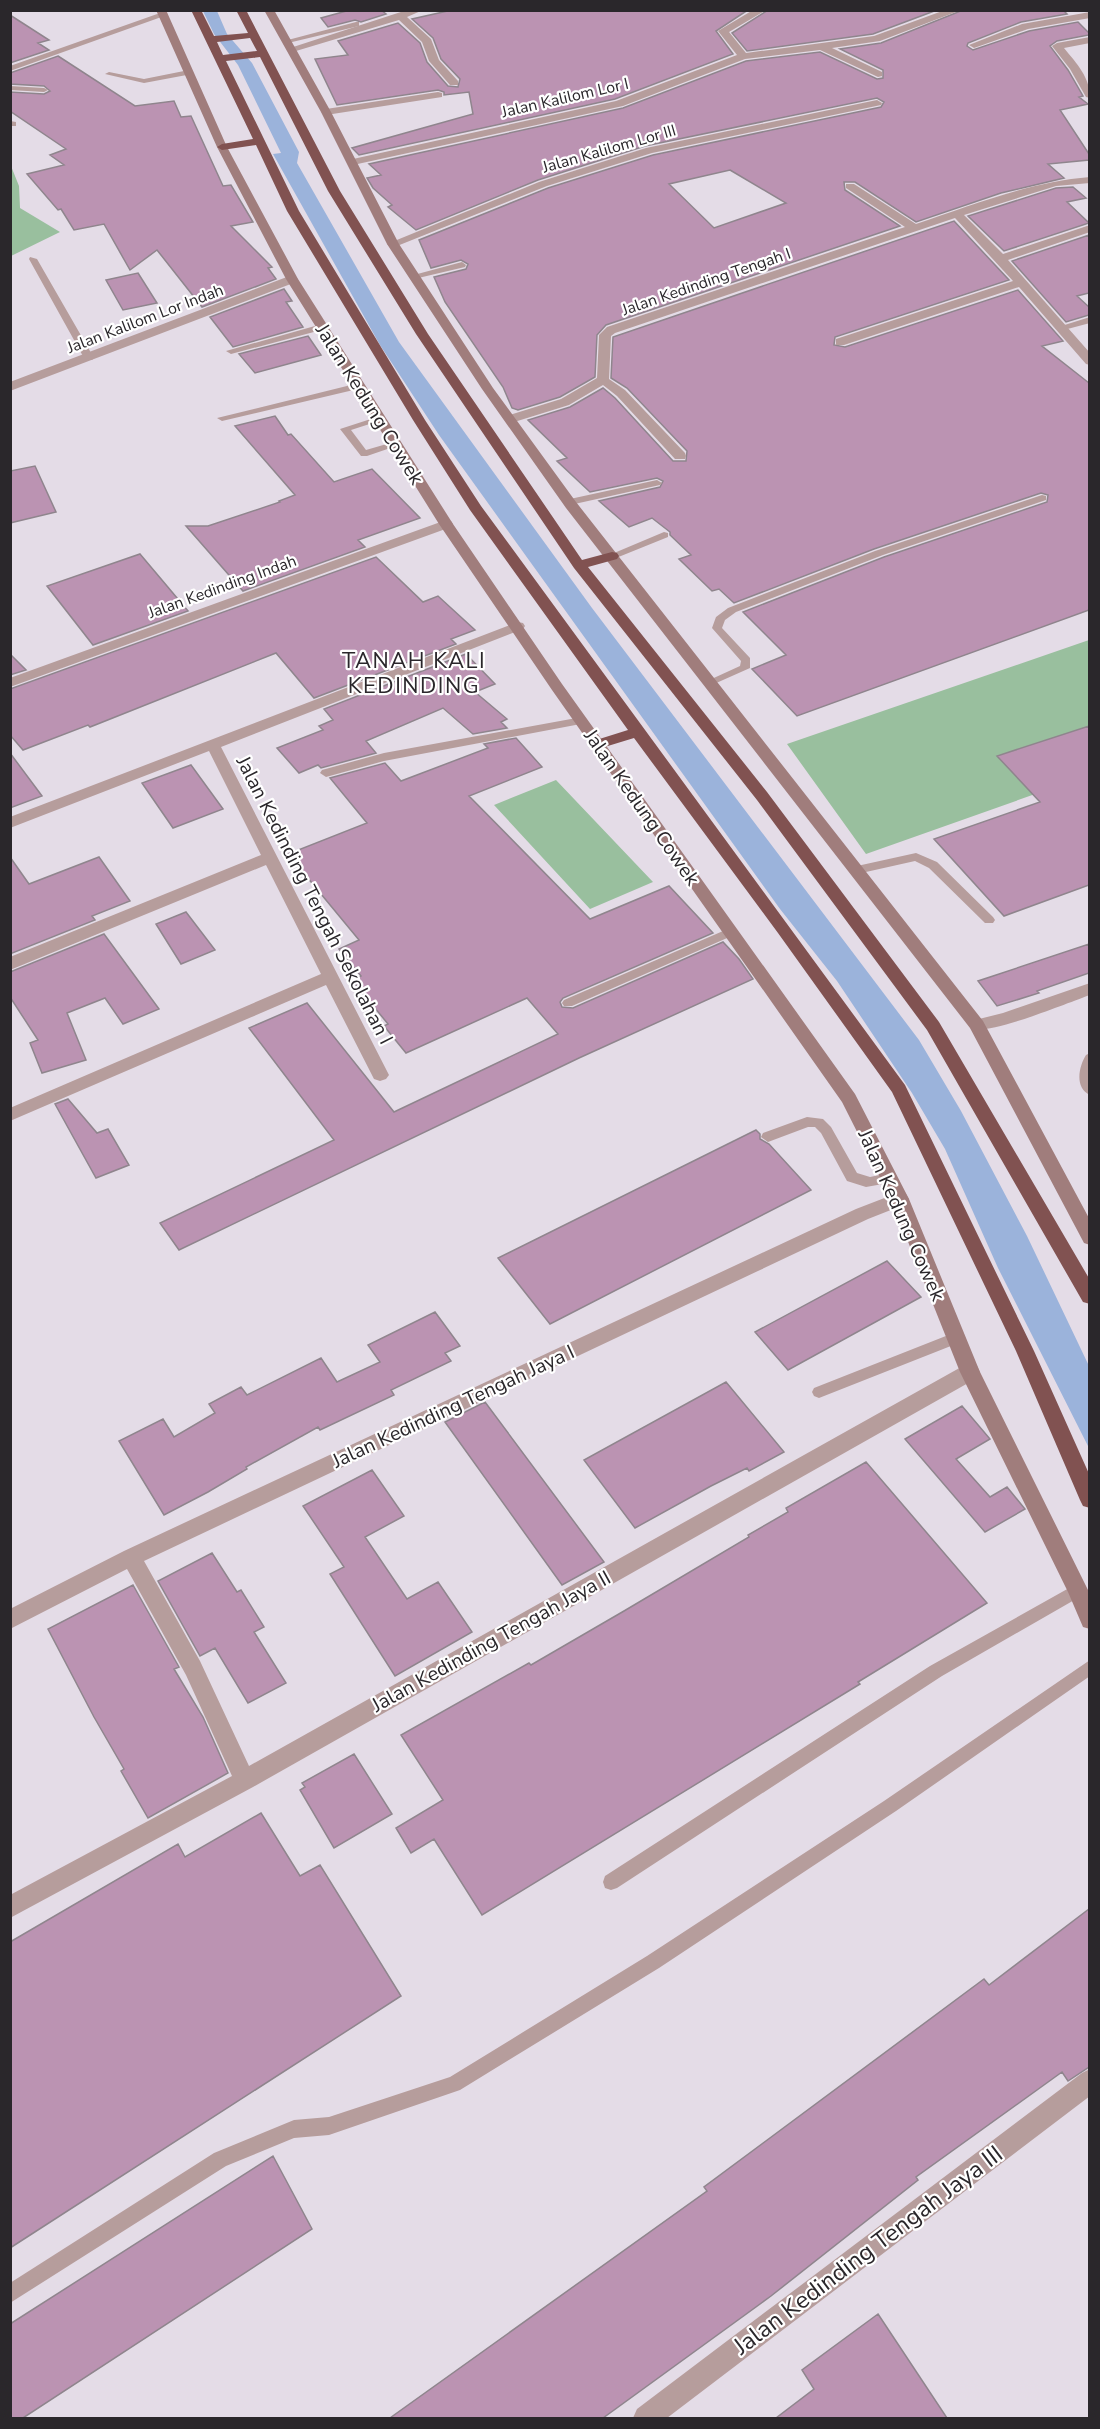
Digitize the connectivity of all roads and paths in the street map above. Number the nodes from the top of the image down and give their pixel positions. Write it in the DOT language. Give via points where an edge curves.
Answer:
graph roads {
  1 [pos="196,10"];
  2 [pos="241,10"];
  3 [pos="269,10"];
  4 [pos="418,10"];
  5 [pos="760,10"];
  6 [pos="956,10"];
  7 [pos="162,13"];
  8 [pos="1089,15"];
  9 [pos="402,17"];
  10 [pos="356,24"];
  11 [pos="253,35"];
  12 [pos="214,40"];
  13 [pos="1089,40"];
  14 [pos="290,45"];
  15 [pos="974,45"];
  16 [pos="819,46"];
  17 [pos="255,54"];
  18 [pos="743,56"];
  19 [pos="223,59"];
  20 [pos="1089,66"];
  21 [pos="1076,68"];
  22 [pos="10,69"];
  23 [pos="189,72"];
  24 [pos="109,74"];
  25 [pos="878,75"];
  26 [pos="454,83"];
  27 [pos="10,88"];
  28 [pos="44,90"];
  29 [pos="438,95"];
  30 [pos="1089,95"];
  31 [pos="877,103"];
  32 [pos="326,112"];
  33 [pos="258,141"];
  34 [pos="222,147"];
  35 [pos="352,162"];
  36 [pos="1089,180"];
  37 [pos="850,186"];
  38 [pos="958,215"];
  39 [pos="914,228"];
  40 [pos="1089,228"];
  41 [pos="393,244"];
  42 [pos="33,259"];
  43 [pos="1001,259"];
  44 [pos="462,266"];
  45 [pos="414,276"];
  46 [pos="292,279"];
  47 [pos="1021,282"];
  48 [pos="1089,320"];
  49 [pos="322,327"];
  50 [pos="1060,328"];
  51 [pos="840,342"];
  52 [pos="231,351"];
  53 [pos="89,358"];
  54 [pos="1089,361"];
  55 [pos="603,380"];
  56 [pos="359,386"];
  57 [pos="10,387"];
  58 [pos="222,418"];
  59 [pos="380,418"];
  60 [pos="511,419"];
  61 [pos="397,444"];
  62 [pos="681,456"];
  63 [pos="657,483"];
  64 [pos="1042,498"];
  65 [pos="570,502"];
  66 [pos="446,524"];
  67 [pos="664,535"];
  68 [pos="612,556"];
  69 [pos="579,565"];
  70 [pos="518,626"];
  71 [pos="710,682"];
  72 [pos="10,683"];
  73 [pos="582,721"];
  74 [pos="637,732"];
  75 [pos="598,744"];
  76 [pos="213,745"];
  77 [pos="326,773"];
  78 [pos="10,823"];
  79 [pos="269,858"];
  80 [pos="857,870"];
  81 [pos="989,920"];
  82 [pos="730,932"];
  83 [pos="10,964"];
  84 [pos="330,977"];
  85 [pos="1089,989"];
  86 [pos="568,1003"];
  87 [pos="977,1025"];
  88 [pos="1089,1058"];
  89 [pos="381,1075"];
  90 [pos="1089,1090"];
  91 [pos="10,1115"];
  92 [pos="768,1137"];
  93 [pos="889,1179"];
  94 [pos="900,1199"];
  95 [pos="1089,1238"];
  96 [pos="1089,1297"];
  97 [pos="956,1338"];
  98 [pos="970,1372"];
  99 [pos="819,1392"];
  100 [pos="1089,1500"];
  101 [pos="131,1557"];
  102 [pos="1078,1590"];
  103 [pos="10,1620"];
  104 [pos="1089,1620"];
  105 [pos="1089,1667"];
  106 [pos="245,1780"];
  107 [pos="611,1882"];
  108 [pos="10,1907"];
  109 [pos="1089,2081"];
  110 [pos="10,2294"];
  111 [pos="646,2418"];
  1 -- 12 [label="highway, Jalan Kedung Cowek"];
  2 -- 11 [label="highway"];
  3 -- 14 [label="main road"];
  4 -- 9 [label="street"];
  5 -- 18 [label="street" via="723,32"];
  6 -- 16 [label="street, Jalan Kalilom Lor I" via="876,39"];
  7 -- 22 [label="lane"];
  7 -- 23 [label="main road, Jalan Kedung Cowek"];
  8 -- 15 [label="street" via="1026,26"];
  9 -- 14 [label="street"];
  9 -- 26 [label="street" via="427,41 434,61"];
  10 -- 14 [label="lane"];
  11 -- 12 [label="highway"];
  11 -- 17 [label="highway"];
  12 -- 19 [label="highway, Jalan Kedung Cowek"];
  13 -- 21 [label="street" via="1057,46"];
  14 -- 32 [label="main road"];
  16 -- 18 [label="street, Jalan Kalilom Lor I"];
  16 -- 25 [label="street"];
  17 -- 19 [label="highway"];
  17 -- 69 [label="highway" via="422,334"];
  18 -- 35 [label="street, Jalan Kalilom Lor I" via="619,104"];
  19 -- 33 [label="highway, Jalan Kedung Cowek"];
  20 -- 21 [label="street"];
  21 -- 30 [label="street"];
  23 -- 24 [label="lane" via="144,81"];
  23 -- 34 [label="main road, Jalan Kedung Cowek"];
  27 -- 28 [label="lane"];
  29 -- 32 [label="street"];
  31 -- 41 [label="street, Jalan Kalilom Lor III" via="650,150 543,184"];
  32 -- 35 [label="main road"];
  33 -- 34 [label="highway"];
  33 -- 74 [label="highway, Jalan Kedung Cowek" via="293,211 462,487"];
  34 -- 46 [label="main road, Jalan Kedung Cowek"];
  35 -- 41 [label="main road"];
  36 -- 38 [label="street, Jalan Kedinding Tengah I" via="1025,191"];
  37 -- 39 [label="street"];
  38 -- 39 [label="street, Jalan Kedinding Tengah I"];
  38 -- 43 [label="street"];
  39 -- 55 [label="street, Jalan Kedinding Tengah I" via="606,333"];
  40 -- 43 [label="street"];
  41 -- 45 [label="main road"];
  42 -- 53 [label="lane"];
  43 -- 47 [label="street"];
  44 -- 45 [label="lane"];
  45 -- 60 [label="main road"];
  46 -- 49 [label="main road, Jalan Kedung Cowek"];
  46 -- 53 [label="street, Jalan Kalilom Lor Indah"];
  47 -- 50 [label="street"];
  47 -- 51 [label="street"];
  48 -- 50 [label="lane"];
  49 -- 52 [label="lane"];
  49 -- 56 [label="main road, Jalan Kedung Cowek"];
  50 -- 54 [label="street"];
  53 -- 57 [label="street, Jalan Kalilom Lor Indah"];
  55 -- 60 [label="street" via="566,402"];
  55 -- 62 [label="street" via="621,393"];
  56 -- 58 [label="lane"];
  56 -- 59 [label="main road, Jalan Kedung Cowek"];
  59 -- 61 [label="main road, Jalan Kedung Cowek"];
  59 -- 61 [label="lane" via="345,429 364,454"];
  60 -- 65 [label="main road"];
  61 -- 66 [label="main road, Jalan Kedung Cowek"];
  63 -- 65 [label="lane"];
  64 -- 71 [label="lane" via="879,553 732,610 720,619 717,628 746,660 745,668"];
  65 -- 68 [label="main road"];
  66 -- 70 [label="main road, Jalan Kedung Cowek"];
  66 -- 72 [label="street, Jalan Kedinding Indah"];
  67 -- 68 [label="lane"];
  68 -- 69 [label="highway"];
  68 -- 71 [label="main road"];
  69 -- 96 [label="highway" via="762,796 933,1026"];
  70 -- 73 [label="main road, Jalan Kedung Cowek"];
  70 -- 76 [label="street"];
  71 -- 80 [label="main road"];
  73 -- 75 [label="main road, Jalan Kedung Cowek"];
  73 -- 77 [label="lane" via="384,757"];
  74 -- 75 [label="highway"];
  74 -- 100 [label="highway, Jalan Kedung Cowek" via="899,1089 1025,1352"];
  75 -- 82 [label="main road, Jalan Kedung Cowek"];
  76 -- 78 [label="street"];
  76 -- 79 [label="street, Jalan Kedinding Tengah Sekolahan I"];
  79 -- 83 [label="street"];
  79 -- 84 [label="street, Jalan Kedinding Tengah Sekolahan I"];
  80 -- 81 [label="lane" via="916,857 933,865"];
  80 -- 87 [label="main road"];
  82 -- 86 [label="lane"];
  82 -- 93 [label="main road, Jalan Kedung Cowek" via="849,1099"];
  84 -- 89 [label="street, Jalan Kedinding Tengah Sekolahan I"];
  84 -- 91 [label="street"];
  85 -- 87 [label="street"];
  87 -- 95 [label="main road"];
  88 -- 90 [label="lane" via="1084,1066"];
  92 -- 93 [label="lane" via="807,1122 818,1122 852,1177 873,1183"];
  93 -- 94 [label="main road, Jalan Kedung Cowek"];
  94 -- 97 [label="main road, Jalan Kedung Cowek"];
  94 -- 101 [label="street, Jalan Kedinding Tengah Jaya I"];
  97 -- 98 [label="main road, Jalan Kedung Cowek"];
  97 -- 99 [label="lane"];
  98 -- 102 [label="main road, Jalan Kedung Cowek"];
  98 -- 106 [label="street, Jalan Kedinding Tengah Jaya II"];
  101 -- 103 [label="street, Jalan Kedinding Tengah Jaya I"];
  101 -- 106 [label="street" via="193,1668"];
  102 -- 104 [label="main road, Jalan Kedung Cowek"];
  102 -- 107 [label="lane" via="936,1671"];
  105 -- 110 [label="lane" via="890,1806 653,1962 454,2084 329,2126 294,2128 220,2159"];
  106 -- 108 [label="street, Jalan Kedinding Tengah Jaya II"];
  109 -- 111 [label="street, Jalan Kedinding Tengah Jaya III"];
}
